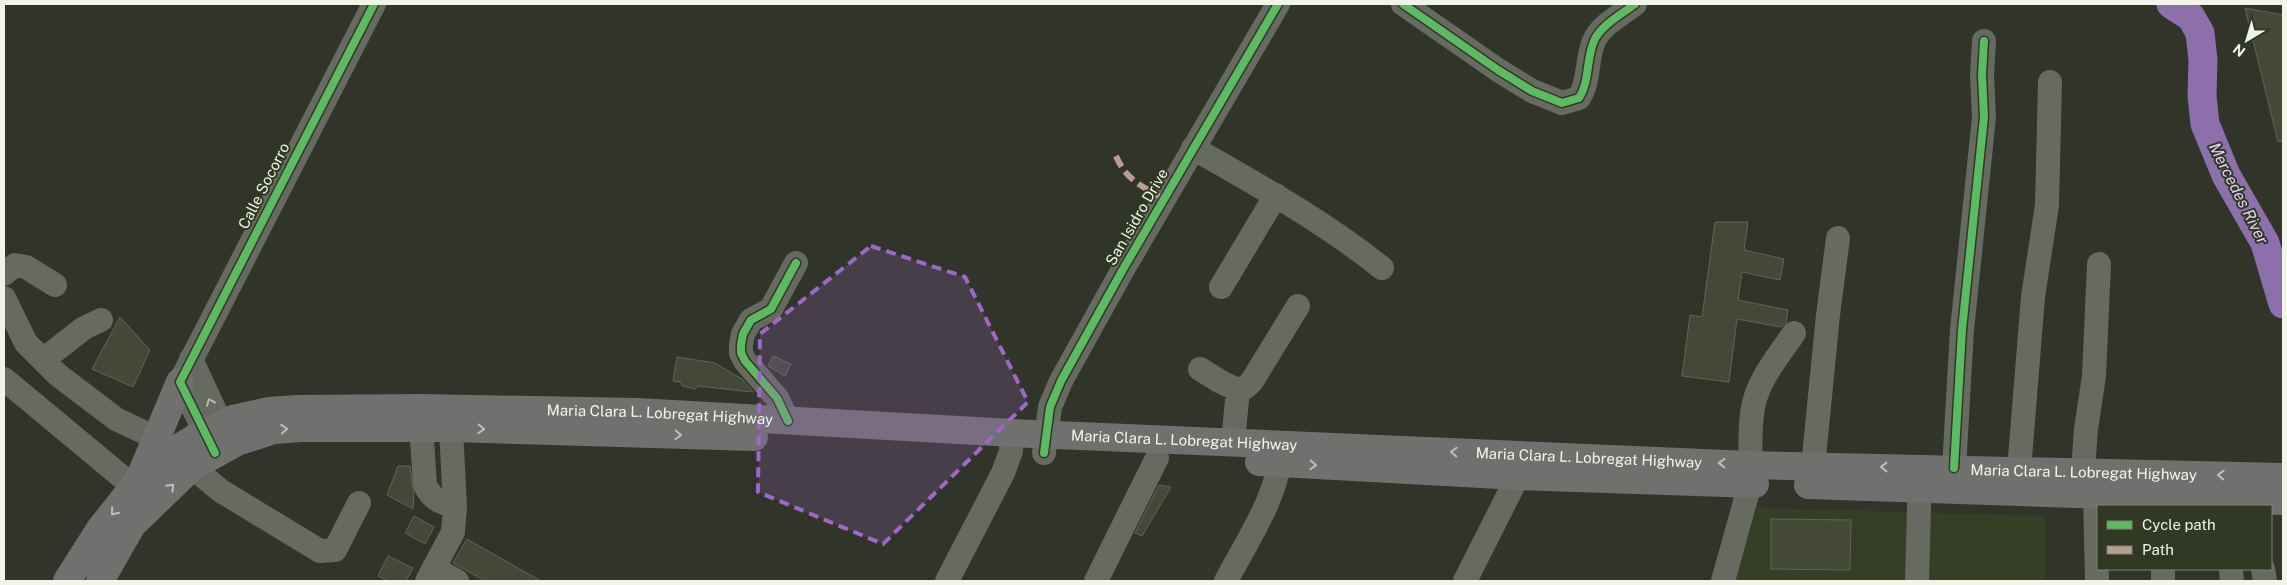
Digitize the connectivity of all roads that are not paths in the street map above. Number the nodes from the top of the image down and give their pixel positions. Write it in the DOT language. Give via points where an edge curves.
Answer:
graph roads {
  1 [pos="374,4"];
  2 [pos="1278,4"];
  3 [pos="1403,4"];
  4 [pos="1635,4"];
  5 [pos="1984,41"];
  6 [pos="2050,82"];
  7 [pos="1193,148"];
  8 [pos="1276,195"];
  9 [pos="1838,238"];
  10 [pos="796,263"];
  11 [pos="2099,264"];
  12 [pos="1382,268"];
  13 [pos="4,274"];
  14 [pos="55,285"];
  15 [pos="1221,287"];
  16 [pos="4,298"];
  17 [pos="1298,306"];
  18 [pos="101,320"];
  19 [pos="1794,333"];
  20 [pos="43,360"];
  21 [pos="1200,369"];
  22 [pos="186,370"];
  23 [pos="4,380"];
  24 [pos="1238,390"];
  25 [pos="421,418"];
  26 [pos="450,419"];
  27 [pos="788,421"];
  28 [pos="637,423"];
  29 [pos="156,438"];
  30 [pos="218,439"];
  31 [pos="1011,442"];
  32 [pos="1233,442"];
  33 [pos="1044,444"];
  34 [pos="1282,454"];
  35 [pos="1157,458"];
  36 [pos="1519,466"];
  37 [pos="1813,467"];
  38 [pos="192,468"];
  39 [pos="1954,468"];
  40 [pos="2019,470"];
  41 [pos="1750,474"];
  42 [pos="1920,478"];
  43 [pos="2089,483"];
  44 [pos="136,484"];
  45 [pos="2161,492"];
  46 [pos="2270,494"];
  47 [pos="2198,502"];
  48 [pos="359,503"];
  49 [pos="2227,503"];
  50 [pos="455,507"];
  51 [pos="431,575"];
  52 [pos="67,581"];
  53 [pos="100,581"];
  54 [pos="457,581"];
  55 [pos="947,581"];
  56 [pos="1096,581"];
  57 [pos="1226,581"];
  58 [pos="1465,581"];
  59 [pos="1722,581"];
  60 [pos="1917,581"];
  61 [pos="2097,581"];
  1 -- 22 [label="street, Calle Socorro"];
  2 -- 7 [label="street, San Isidro Drive"];
  3 -- 4 [label="street" via="1514,81 1562,103 1579,98 1584,89 1594,41 1600,32"];
  5 -- 39 [label="street" via="1984,117 1962,330"];
  6 -- 40 [label="street" via="2047,205 2033,297"];
  7 -- 8 [label="street"];
  7 -- 33 [label="street, San Isidro Drive" via="1061,381 1050,407"];
  8 -- 12 [label="street"];
  8 -- 15 [label="street"];
  9 -- 37 [label="street"];
  10 -- 27 [label="street" via="771,308 751,320 741,345 744,361 772,391"];
  11 -- 43 [label="street" via="2094,376 2086,429"];
  13 -- 14 [label="street" via="10,267 20,266"];
  16 -- 20 [label="street" via="26,343"];
  17 -- 24 [label="street" via="1252,381"];
  18 -- 20 [label="street" via="84,328"];
  19 -- 41 [label="street" via="1763,381 1754,402"];
  20 -- 29 [label="street" via="116,419"];
  21 -- 24 [label="street"];
  22 -- 29 [label="highway"];
  22 -- 30 [label="street"];
  23 -- 44 [label="street"];
  24 -- 32 [label="street"];
  25 -- 26 [label="highway, Maria Clara L. Lobregat Highway"];
  25 -- 30 [label="highway, Maria Clara L. Lobregat Highway" via="274,430"];
  25 -- 50 [label="street" via="425,485 436,501"];
  26 -- 28 [label="highway, Maria Clara L. Lobregat Highway"];
  26 -- 50 [label="street"];
  27 -- 28 [label="highway, Maria Clara L. Lobregat Highway"];
  27 -- 31 [label="highway, Maria Clara L. Lobregat Highway"];
  28 -- 31 [label="highway, Maria Clara L. Lobregat Highway, one-way" via="787,438"];
  29 -- 44 [label="highway"];
  30 -- 38 [label="highway, Maria Clara L. Lobregat Highway"];
  30 -- 44 [label="highway, Maria Clara L. Lobregat Highway" via="161,459"];
  31 -- 33 [label="highway, Maria Clara L. Lobregat Highway"];
  31 -- 55 [label="street" via="999,480"];
  32 -- 33 [label="highway, Maria Clara L. Lobregat Highway"];
  32 -- 34 [label="highway, Maria Clara L. Lobregat Highway"];
  33 -- 35 [label="highway, Maria Clara L. Lobregat Highway"];
  34 -- 35 [label="highway, Maria Clara L. Lobregat Highway"];
  34 -- 36 [label="highway, Maria Clara L. Lobregat Highway"];
  34 -- 57 [label="street" via="1274,486"];
  35 -- 56 [label="street"];
  36 -- 41 [label="highway, Maria Clara L. Lobregat Highway"];
  36 -- 58 [label="street"];
  37 -- 41 [label="highway, Maria Clara L. Lobregat Highway"];
  42 -- 37 [label="highway, Maria Clara L. Lobregat Highway, one-way"];
  38 -- 48 [label="street" via="221,491 320,551 335,550"];
  53 -- 38 [label="highway, Maria Clara L. Lobregat Highway, one-way" via="132,526"];
  39 -- 40 [label="highway, Maria Clara L. Lobregat Highway"];
  39 -- 42 [label="highway, Maria Clara L. Lobregat Highway"];
  40 -- 43 [label="highway, Maria Clara L. Lobregat Highway"];
  41 -- 42 [label="highway, Maria Clara L. Lobregat Highway"];
  41 -- 59 [label="street"];
  42 -- 43 [label="highway, Maria Clara L. Lobregat Highway"];
  42 -- 60 [label="street"];
  43 -- 45 [label="highway, Maria Clara L. Lobregat Highway"];
  43 -- 61 [label="street"];
  44 -- 52 [label="highway, Maria Clara L. Lobregat Highway, one-way" via="100,529"];
  46 -- 45 [label="highway, Maria Clara L. Lobregat Highway, one-way"];
  45 -- 47 [label="highway, Maria Clara L. Lobregat Highway"];
  46 -- 49 [label="highway, Maria Clara L. Lobregat Highway"];
  47 -- 49 [label="highway, Maria Clara L. Lobregat Highway"];
  50 -- 51 [label="street" via="453,532"];
  51 -- 54 [label="street"];
}
